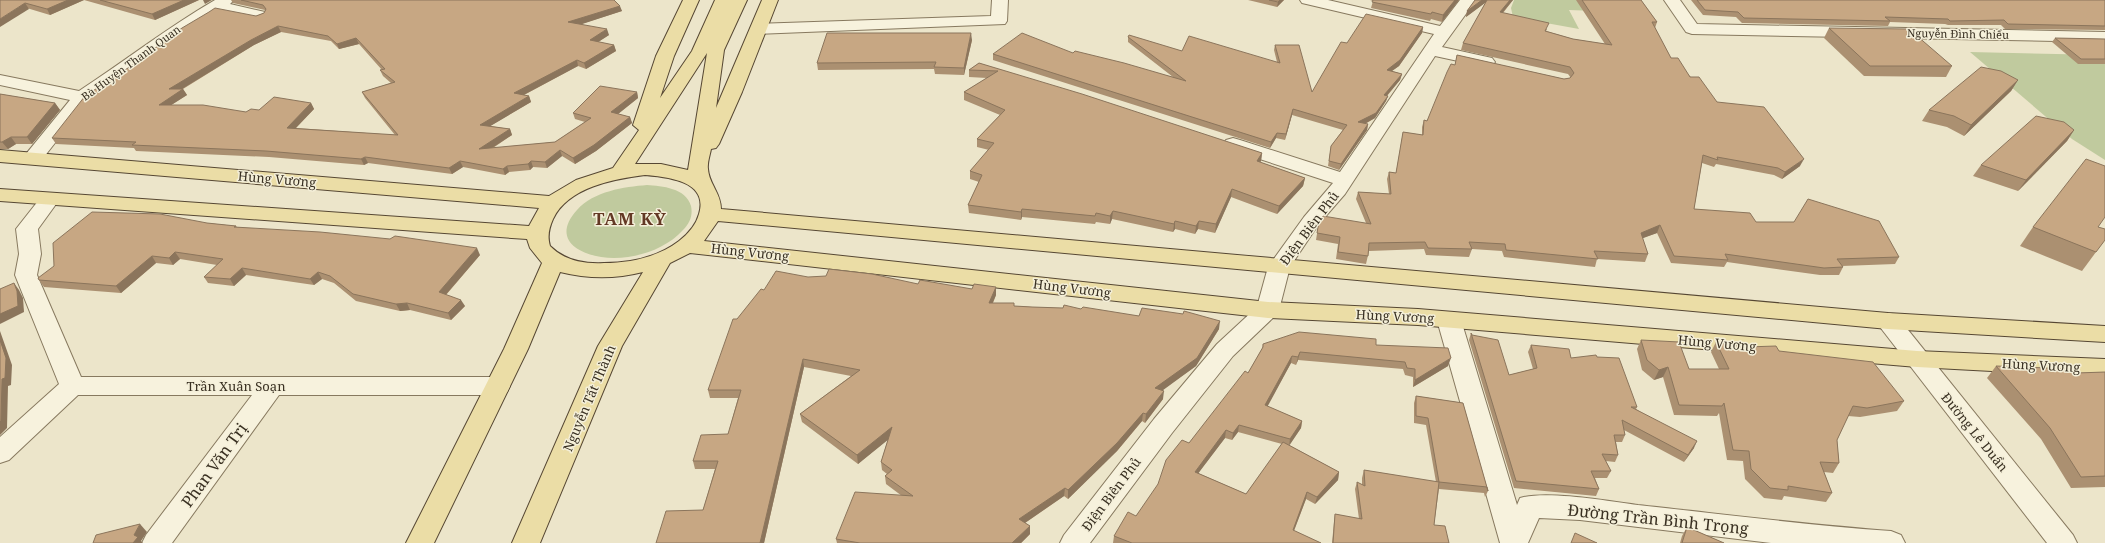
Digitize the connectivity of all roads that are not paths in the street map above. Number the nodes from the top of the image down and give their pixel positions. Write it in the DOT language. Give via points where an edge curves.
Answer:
graph roads {
  1 [pos="692,0"];
  2 [pos="723,0"];
  3 [pos="739,0"];
  4 [pos="770,0"];
  5 [pos="1000,0"];
  6 [pos="1468,0"];
  7 [pos="1672,0"];
  8 [pos="1314,1"];
  9 [pos="220,3"];
  10 [pos="259,15"];
  11 [pos="758,29"];
  12 [pos="1445,32"];
  13 [pos="2105,37"];
  14 [pos="1431,50"];
  15 [pos="708,51"];
  16 [pos="1500,66"];
  17 [pos="0,80"];
  18 [pos="82,97"];
  19 [pos="1218,139"];
  20 [pos="0,156"];
  21 [pos="33,158"];
  22 [pos="626,164"];
  23 [pos="701,177"];
  24 [pos="1344,180"];
  25 [pos="0,195"];
  26 [pos="49,200"];
  27 [pos="554,203"];
  28 [pos="712,214"];
  29 [pos="537,233"];
  30 [pos="686,246"];
  31 [pos="662,259"];
  32 [pos="554,261"];
  33 [pos="1278,267"];
  34 [pos="1268,310"];
  35 [pos="1449,320"];
  36 [pos="1888,321"];
  37 [pos="2105,334"];
  38 [pos="1916,359"];
  39 [pos="2105,368"];
  40 [pos="72,386"];
  41 [pos="272,386"];
  42 [pos="498,386"];
  43 [pos="0,453"];
  44 [pos="1826,540"];
  45 [pos="156,543"];
  46 [pos="420,543"];
  47 [pos="526,543"];
  48 [pos="1074,543"];
  49 [pos="1514,543"];
  50 [pos="1891,543"];
  51 [pos="2063,543"];
  1 -- 22 [label="main road" via="665,56"];
  2 -- 15 [label="main road"];
  3 -- 15 [label="main road"];
  4 -- 11 [label="main road"];
  5 -- 11 [label="street" via="999,21"];
  6 -- 12 [label="street, Điện Biên Phủ"];
  7 -- 13 [label="street, Nguyễn Đình Chiểu" via="1692,29"];
  8 -- 12 [label="street"];
  9 -- 10 [label="street"];
  9 -- 18 [label="street, Bà Huyện Thanh Quan" via="184,25 128,67"];
  11 -- 23 [label="main road"];
  12 -- 14 [label="street, Điện Biên Phủ"];
  14 -- 16 [label="street"];
  14 -- 24 [label="street, Điện Biên Phủ"];
  15 -- 22 [label="main road"];
  15 -- 23 [label="main road"];
  17 -- 18 [label="street"];
  18 -- 21 [label="street, Bà Huyện Thanh Quan"];
  19 -- 24 [label="street"];
  20 -- 21 [label="main road, Hùng Vương"];
  21 -- 27 [label="main road, Hùng Vương"];
  22 -- 23 [label="main road"];
  22 -- 27 [label="main road" via="578,187"];
  23 -- 28 [label="main road" via="711,198"];
  24 -- 33 [label="street, Điện Biên Phủ"];
  25 -- 26 [label="main road"];
  26 -- 29 [label="main road"];
  26 -- 40 [label="street" via="27,229 30,254 26,276"];
  27 -- 29 [label="main road" via="542,218"];
  28 -- 30 [label="main road" via="703,230"];
  28 -- 33 [label="main road"];
  29 -- 32 [label="main road" via="541,249"];
  30 -- 31 [label="main road"];
  30 -- 34 [label="main road, Hùng Vương"];
  31 -- 32 [label="main road" via="633,268 603,271 576,269"];
  31 -- 47 [label="main road, Nguyễn Tất Thành" via="610,346"];
  32 -- 42 [label="main road"];
  33 -- 34 [label="street, Điện Biên Phủ"];
  33 -- 36 [label="main road"];
  34 -- 35 [label="main road, Hùng Vương"];
  34 -- 48 [label="street, Điện Biên Phủ" via="1225,350"];
  35 -- 38 [label="main road, Hùng Vương"];
  35 -- 49 [label="street"];
  36 -- 37 [label="main road"];
  36 -- 38 [label="street, Đường Lê Duẩn"];
  38 -- 39 [label="main road, Hùng Vương"];
  38 -- 51 [label="street, Đường Lê Duẩn"];
  40 -- 41 [label="street, Trần Xuân Soạn"];
  40 -- 43 [label="street"];
  41 -- 42 [label="street, Trần Xuân Soạn"];
  41 -- 45 [label="street, Phan Văn Trị"];
  42 -- 46 [label="main road"];
  44 -- 49 [label="street, Đường Trần Bình Trọng" via="1580,509 1530,506"];
  44 -- 50 [label="street"];
}
